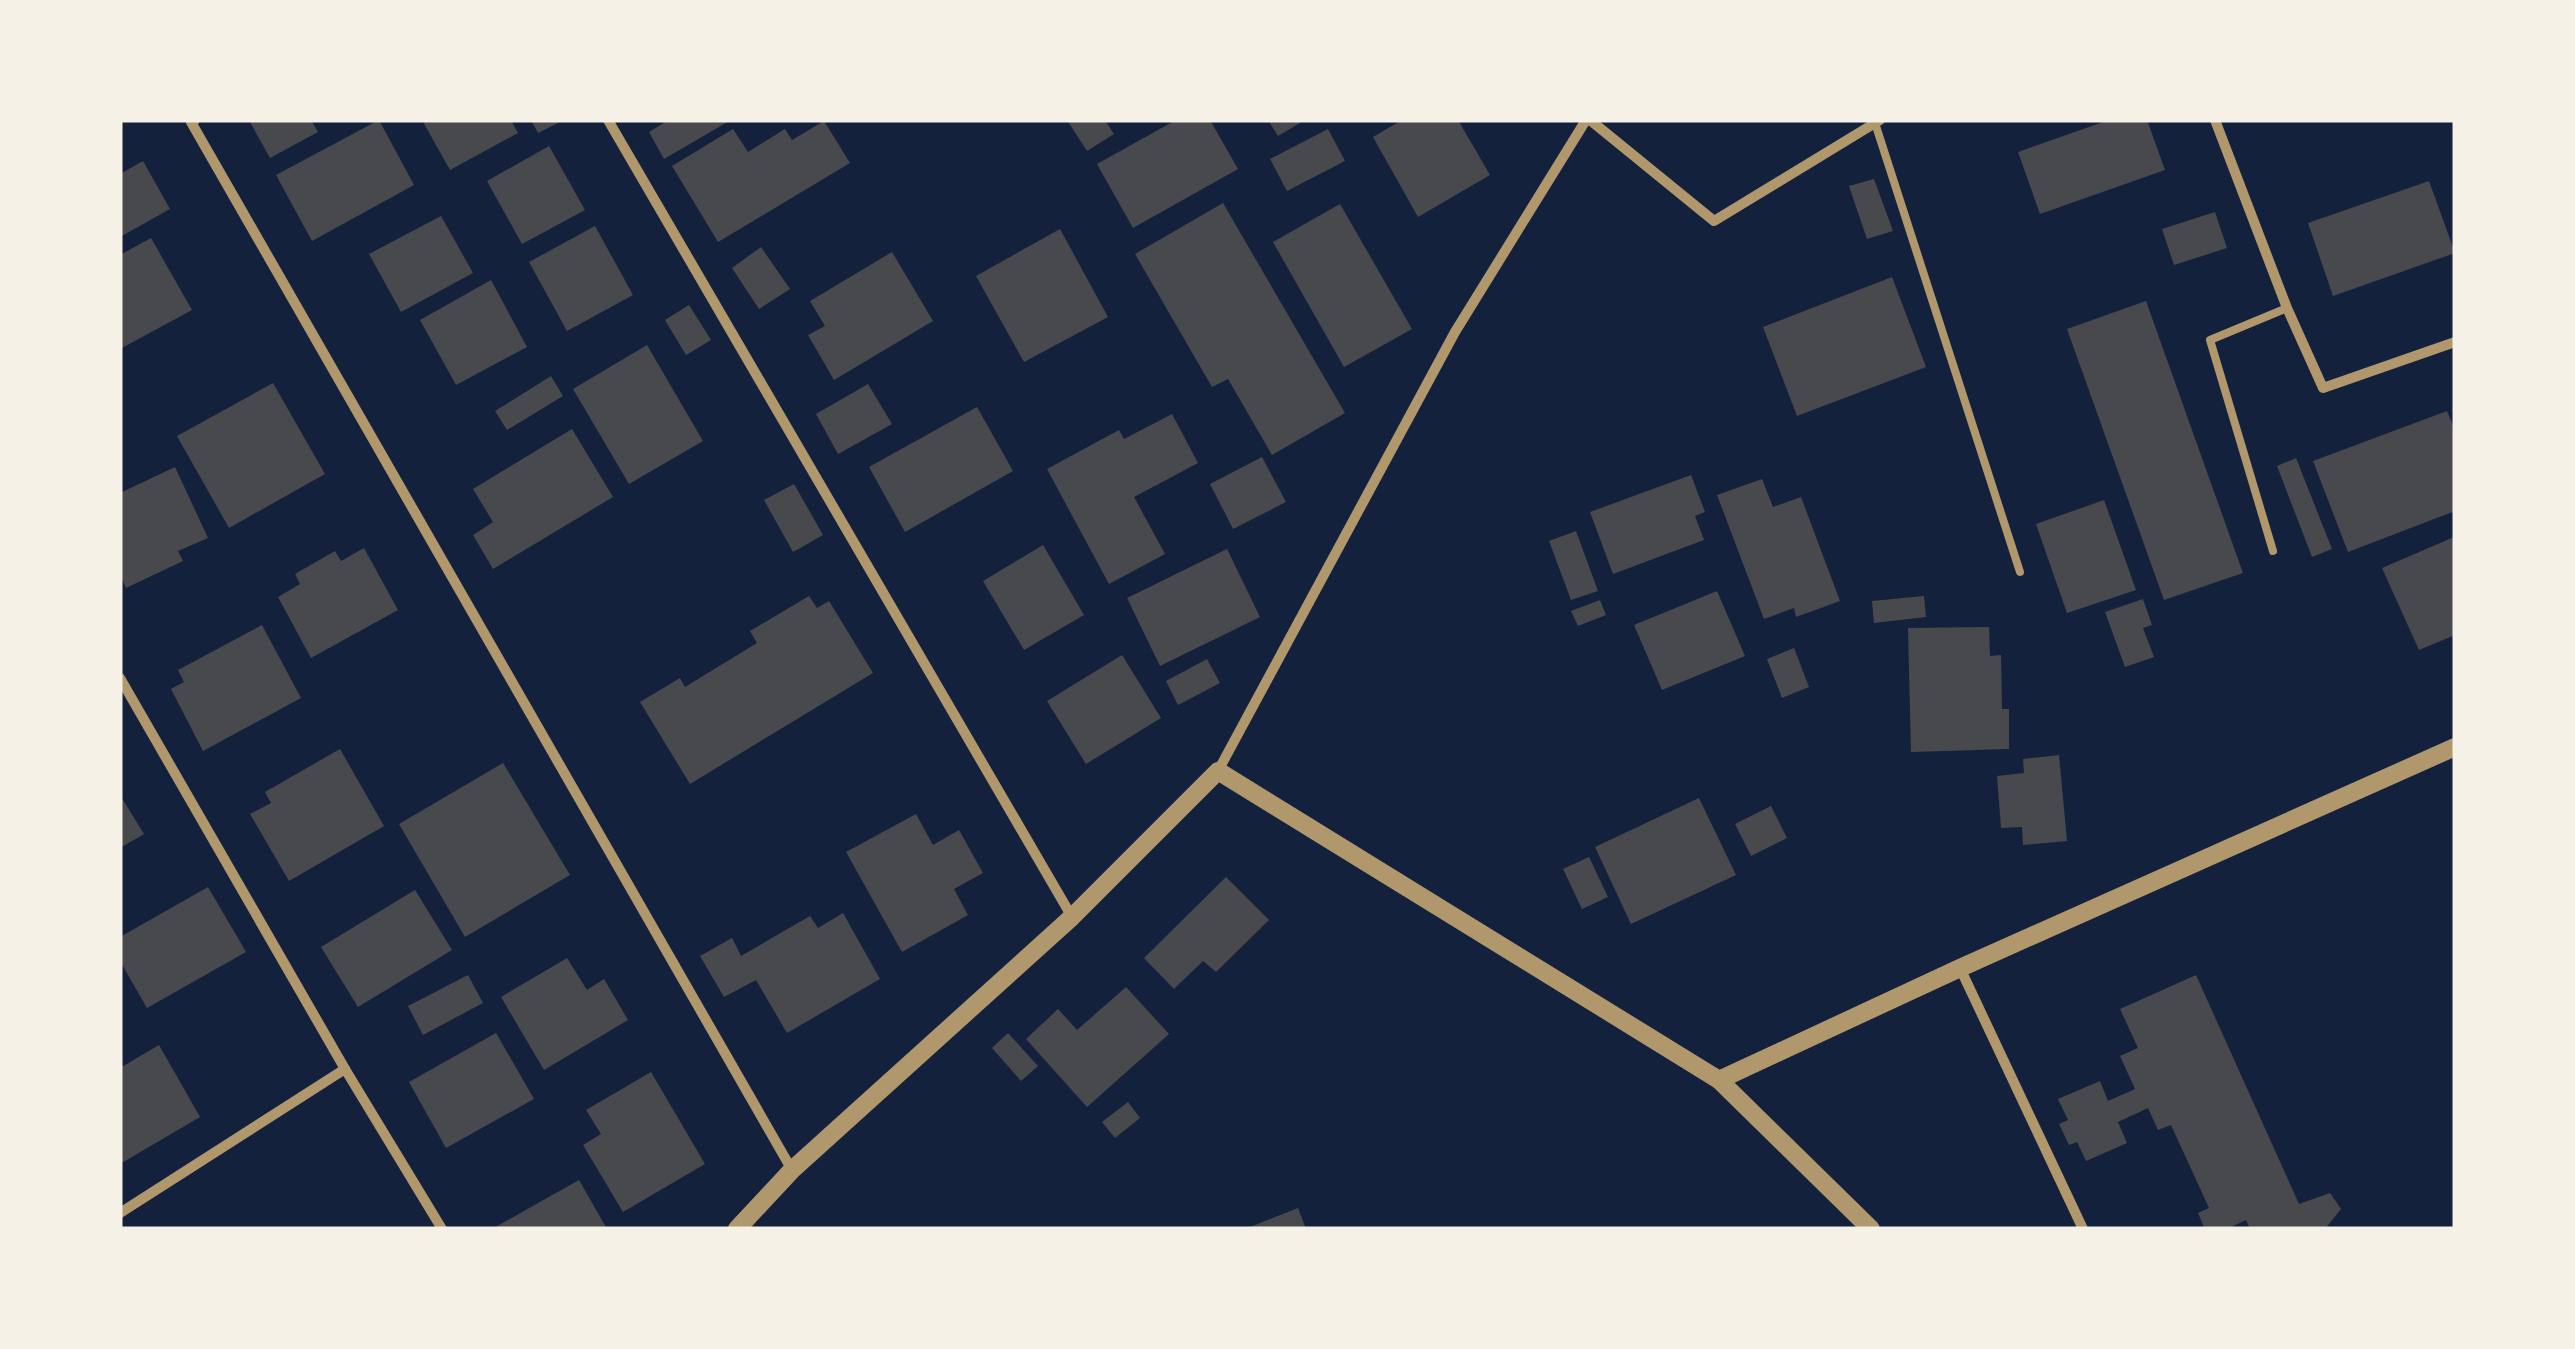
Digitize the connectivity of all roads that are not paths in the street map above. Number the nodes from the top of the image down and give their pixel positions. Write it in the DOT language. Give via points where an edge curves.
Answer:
graph roads {
  1 [pos="196,120"];
  2 [pos="608,120"];
  3 [pos="1588,120"];
  4 [pos="2215,120"];
  5 [pos="1878,121"];
  6 [pos="2287,308"];
  7 [pos="2455,342"];
  8 [pos="2273,551"];
  9 [pos="2020,572"];
  10 [pos="120,678"];
  11 [pos="2455,747"];
  12 [pos="1218,771"];
  13 [pos="1072,918"];
  14 [pos="1960,968"];
  15 [pos="345,1070"];
  16 [pos="1719,1080"];
  17 [pos="792,1170"];
  18 [pos="120,1213"];
  19 [pos="442,1229"];
  20 [pos="737,1229"];
  21 [pos="1870,1229"];
  22 [pos="2083,1229"];
  1 -- 17 [label="street" via="201,140"];
  2 -- 13 [label="street"];
  3 -- 5 [label="street" via="1714,221"];
  3 -- 12 [label="street" via="1455,332"];
  4 -- 6 [label="street"];
  5 -- 9 [label="lane"];
  6 -- 7 [label="street" via="2322,388"];
  6 -- 8 [label="lane" via="2210,340"];
  10 -- 15 [label="street"];
  11 -- 14 [label="street"];
  12 -- 13 [label="street"];
  12 -- 16 [label="street"];
  13 -- 17 [label="street"];
  14 -- 16 [label="street"];
  14 -- 22 [label="street"];
  15 -- 18 [label="street"];
  15 -- 19 [label="street"];
  16 -- 21 [label="street"];
  17 -- 20 [label="street"];
}
